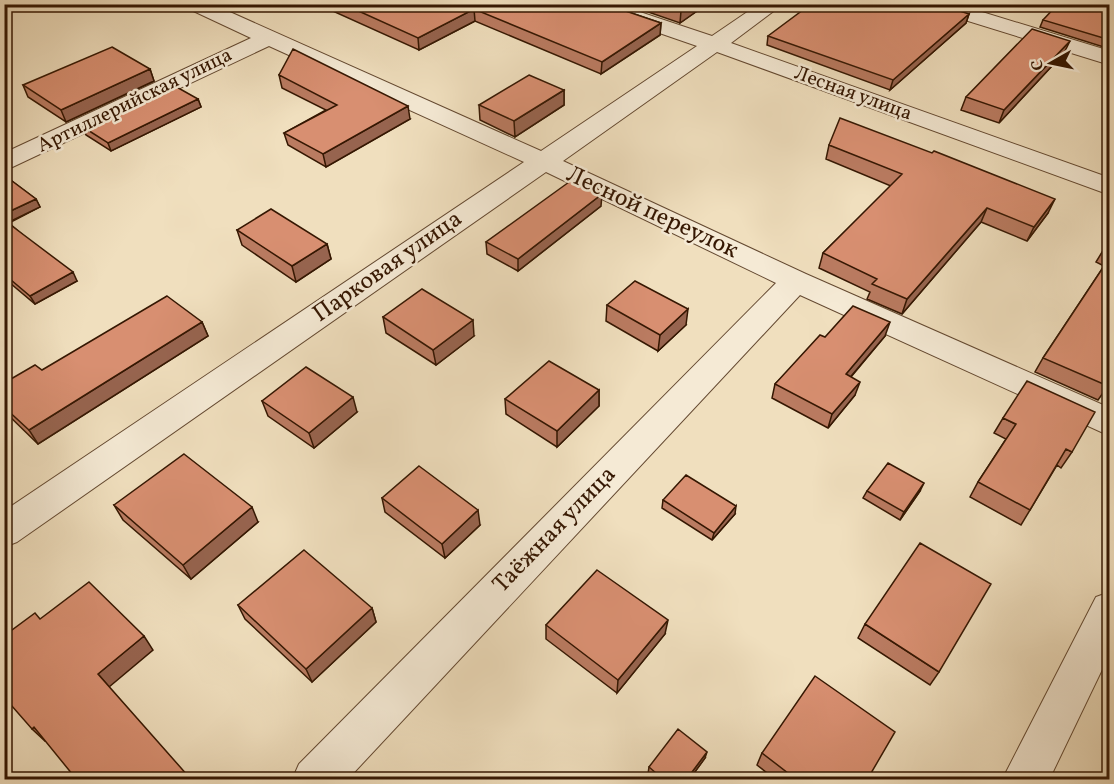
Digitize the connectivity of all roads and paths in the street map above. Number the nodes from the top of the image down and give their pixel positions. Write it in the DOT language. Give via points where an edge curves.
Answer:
graph roads {
  1 [pos="194,4"];
  2 [pos="594,4"];
  3 [pos="773,4"];
  4 [pos="933,4"];
  5 [pos="266,39"];
  6 [pos="717,45"];
  7 [pos="1110,58"];
  8 [pos="543,161"];
  9 [pos="4,164"];
  10 [pos="1110,187"];
  11 [pos="796,281"];
  12 [pos="1110,423"];
  13 [pos="4,531"];
  14 [pos="1110,610"];
  15 [pos="315,780"];
  16 [pos="1025,780"];
  1 -- 5 [label="street, Лесной переулок"];
  2 -- 6 [label="street, Лесная улица"];
  3 -- 6 [label="street, Парковая улица"];
  4 -- 7 [label="street"];
  5 -- 8 [label="street, Лесной переулок"];
  5 -- 9 [label="street, Артиллерийская улица"];
  6 -- 8 [label="street, Парковая улица"];
  6 -- 10 [label="street, Лесная улица"];
  8 -- 11 [label="street, Лесной переулок"];
  8 -- 13 [label="street, Парковая улица"];
  11 -- 12 [label="street, Лесной переулок"];
  11 -- 15 [label="street, Таёжная улица"];
  14 -- 16 [label="street"];
}
